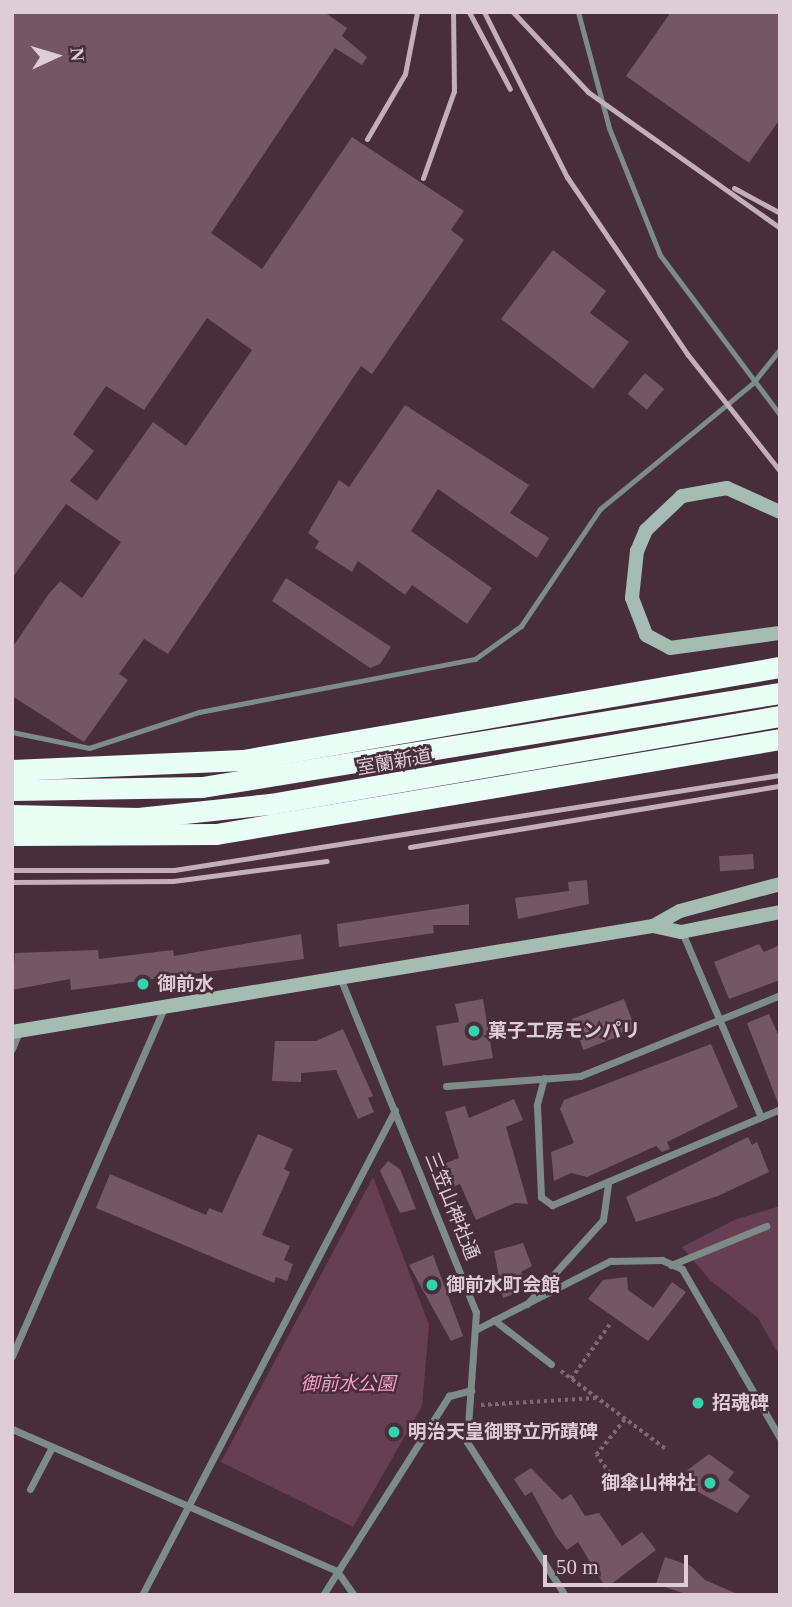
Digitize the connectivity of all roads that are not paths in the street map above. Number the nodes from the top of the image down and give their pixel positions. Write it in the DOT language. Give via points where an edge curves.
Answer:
graph roads {
  1 [pos="578,12"];
  2 [pos="780,349"];
  3 [pos="753,383"];
  4 [pos="780,415"];
  5 [pos="780,512"];
  6 [pos="780,633"];
  7 [pos="780,667"];
  8 [pos="780,693"];
  9 [pos="780,716"];
  10 [pos="12,732"];
  11 [pos="780,739"];
  12 [pos="12,770"];
  13 [pos="12,790"];
  14 [pos="12,815"];
  15 [pos="12,835"];
  16 [pos="780,884"];
  17 [pos="780,912"];
  18 [pos="653,926"];
  19 [pos="681,932"];
  20 [pos="341,980"];
  21 [pos="780,995"];
  22 [pos="164,1008"];
  23 [pos="716,1020"];
  24 [pos="16,1032"];
  25 [pos="12,1049"];
  26 [pos="544,1078"];
  27 [pos="446,1086"];
  28 [pos="395,1110"];
  29 [pos="780,1110"];
  30 [pos="761,1117"];
  31 [pos="608,1184"];
  32 [pos="766,1226"];
  33 [pos="671,1265"];
  34 [pos="527,1304"];
  35 [pos="494,1320"];
  36 [pos="475,1330"];
  37 [pos="12,1356"];
  38 [pos="551,1364"];
  39 [pos="471,1390"];
  40 [pos="12,1429"];
  41 [pos="780,1438"];
  42 [pos="52,1447"];
  43 [pos="30,1489"];
  44 [pos="188,1506"];
  45 [pos="338,1571"];
  46 [pos="142,1595"];
  47 [pos="323,1595"];
  48 [pos="354,1595"];
  49 [pos="565,1595"];
  1 -- 3 [label="lane" via="609,128 660,254"];
  2 -- 3 [label="lane"];
  3 -- 4 [label="lane"];
  3 -- 10 [label="lane" via="600,509 521,626 475,659 199,712 89,748"];
  5 -- 6 [label="street" via="727,488 682,496 646,530 637,551 632,598 646,635 670,648"];
  7 -- 12 [label="highway" via="243,760"];
  8 -- 13 [label="highway, 室蘭新道" via="202,787"];
  9 -- 14 [label="highway, 室蘭新道" via="270,804 138,818"];
  11 -- 15 [label="highway" via="216,834"];
  16 -- 18 [label="street" via="680,911"];
  17 -- 19 [label="street"];
  18 -- 19 [label="street"];
  18 -- 20 [label="street"];
  19 -- 23 [label="street"];
  20 -- 22 [label="street"];
  20 -- 28 [label="street, 三笠山神社通"];
  21 -- 23 [label="street"];
  22 -- 24 [label="street"];
  22 -- 37 [label="street"];
  23 -- 26 [label="street" via="580,1076"];
  23 -- 30 [label="street"];
  24 -- 25 [label="street"];
  26 -- 27 [label="street"];
  26 -- 31 [label="street" via="537,1105 541,1196 552,1205"];
  28 -- 36 [label="street, 三笠山神社通" via="471,1292"];
  28 -- 44 [label="street"];
  29 -- 30 [label="street"];
  30 -- 31 [label="street"];
  31 -- 34 [label="street" via="603,1220"];
  32 -- 33 [label="street"];
  33 -- 34 [label="street" via="610,1261"];
  33 -- 41 [label="street" via="682,1269"];
  34 -- 35 [label="street"];
  35 -- 36 [label="street"];
  35 -- 38 [label="street"];
  36 -- 39 [label="street, 三笠山神社通"];
  39 -- 45 [label="street" via="449,1396"];
  39 -- 49 [label="street, 三笠山神社通" via="471,1450"];
  40 -- 42 [label="street"];
  42 -- 43 [label="street"];
  42 -- 44 [label="street"];
  44 -- 45 [label="street"];
  44 -- 46 [label="street"];
  45 -- 47 [label="street"];
  45 -- 48 [label="street"];
}
